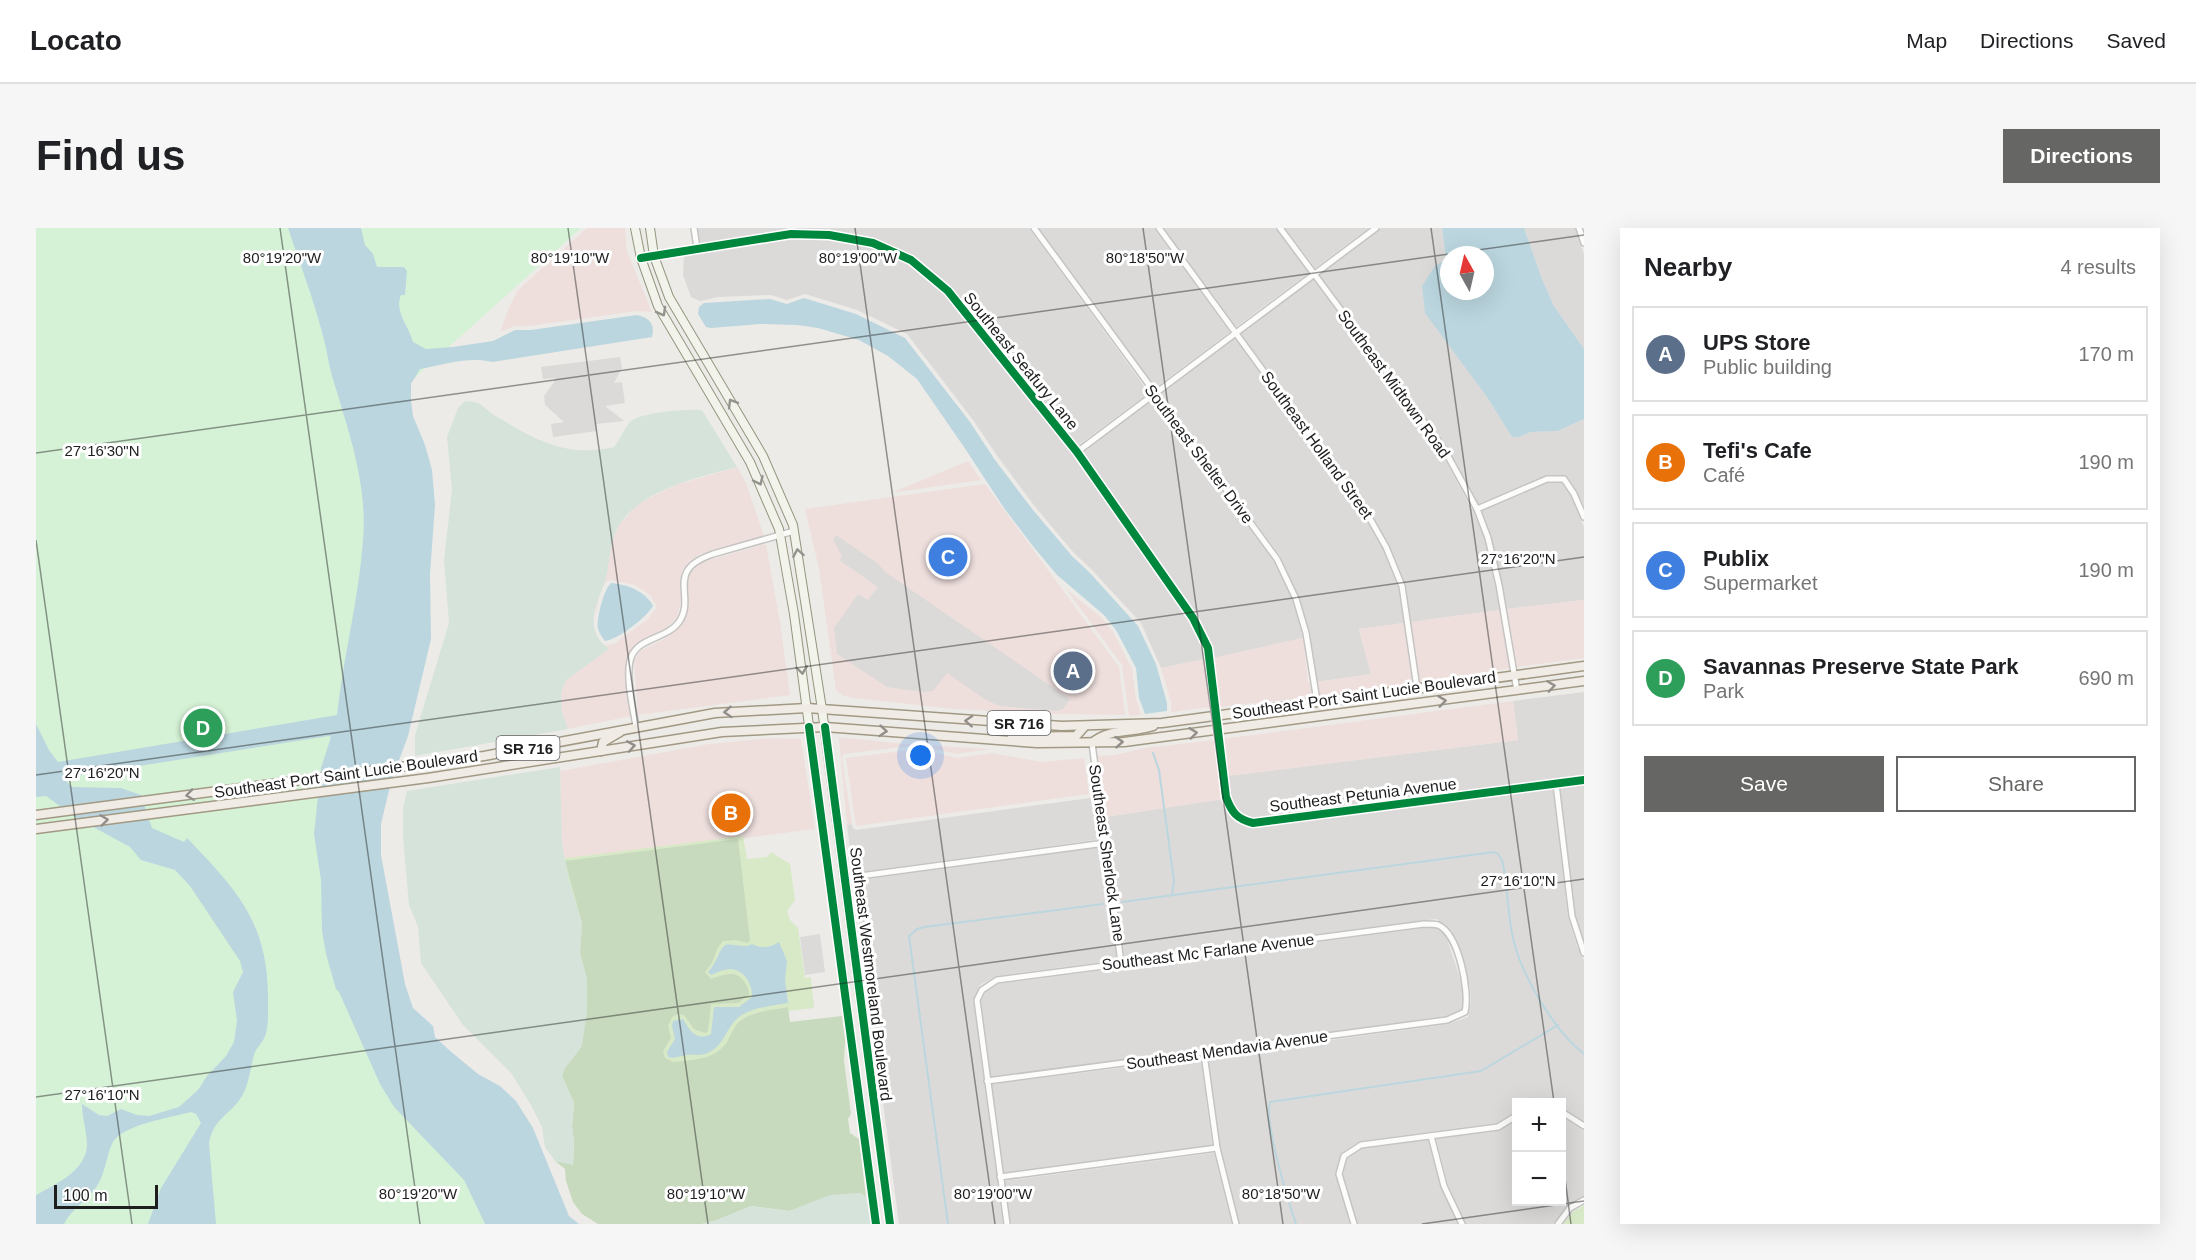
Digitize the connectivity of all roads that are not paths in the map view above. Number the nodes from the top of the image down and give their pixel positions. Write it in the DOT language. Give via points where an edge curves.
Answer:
graph roads {
  1 [pos="635,228"];
  2 [pos="650,228"];
  3 [pos="694,228"];
  4 [pos="1034,228"];
  5 [pos="1159,228"];
  6 [pos="1280,228"];
  7 [pos="1376,228"];
  8 [pos="1579,228"];
  9 [pos="791,231"];
  10 [pos="1584,243"];
  11 [pos="697,248"];
  12 [pos="654,256"];
  13 [pos="641,258"];
  14 [pos="1314,274"];
  15 [pos="1235,333"];
  16 [pos="1154,394"];
  17 [pos="1077,452"];
  18 [pos="1477,509"];
  19 [pos="1584,517"];
  20 [pos="794,531"];
  21 [pos="780,536"];
  22 [pos="1584,666"];
  23 [pos="1515,675"];
  24 [pos="1584,681"];
  25 [pos="1417,688"];
  26 [pos="1517,691"];
  27 [pos="1317,701"];
  28 [pos="807,708"];
  29 [pos="822,709"];
  30 [pos="1215,715"];
  31 [pos="1162,723"];
  32 [pos="632,727"];
  33 [pos="809,727"];
  34 [pos="825,727"];
  35 [pos="1084,727"];
  36 [pos="1217,730"];
  37 [pos="982,740"];
  38 [pos="1092,743"];
  39 [pos="601,751"];
  40 [pos="1584,780"];
  41 [pos="1556,784"];
  42 [pos="36,815"];
  43 [pos="36,829"];
  44 [pos="1105,843"];
  45 [pos="845,878"];
  46 [pos="1584,952"];
  47 [pos="1121,963"];
  48 [pos="1465,1012"];
  49 [pos="1204,1054"];
  50 [pos="987,1081"];
  51 [pos="1566,1115"];
  52 [pos="1512,1118"];
  53 [pos="1584,1126"];
  54 [pos="1431,1136"];
  55 [pos="1216,1148"];
  56 [pos="1000,1177"];
  57 [pos="1584,1200"];
  58 [pos="876,1224"];
  59 [pos="890,1224"];
  60 [pos="1007,1224"];
  61 [pos="1236,1224"];
  62 [pos="1354,1224"];
  63 [pos="1462,1224"];
  64 [pos="1558,1224"];
  1 -- 13 [label="main road, Southeast Westmoreland Boulevard"];
  2 -- 12 [label="main road, Southeast Westmoreland Boulevard"];
  3 -- 11 [label="street"];
  4 -- 16 [label="street, Southeast Shelter Drive"];
  5 -- 15 [label="street, Southeast Holland Street"];
  6 -- 14 [label="street, Southeast Midtown Road"];
  7 -- 14 [label="street"];
  8 -- 10 [label="street"];
  9 -- 11 [label="street, Southeast Seafury Lane"];
  9 -- 17 [label="street, Southeast Seafury Lane" via="873,243 911,260 948,291"];
  11 -- 12 [label="street, Southeast Seafury Lane"];
  12 -- 13 [label="street, Southeast Seafury Lane"];
  20 -- 12 [label="main road, Southeast Westmoreland Boulevard, one-way" via="763,456 669,297"];
  13 -- 21 [label="main road, Southeast Westmoreland Boulevard, one-way" via="658,306 750,462"];
  14 -- 15 [label="street"];
  14 -- 18 [label="street, Southeast Midtown Road" via="1444,449"];
  15 -- 16 [label="street"];
  15 -- 25 [label="street, Southeast Holland Street" via="1365,510 1386,547 1402,586"];
  16 -- 17 [label="street"];
  16 -- 27 [label="street, Southeast Shelter Drive" via="1278,559 1306,633"];
  17 -- 30 [label="street, Southeast Seafury Lane" via="1192,618 1208,648"];
  18 -- 19 [label="street" via="1548,480 1564,479"];
  18 -- 23 [label="street, Southeast Midtown Road" via="1499,585"];
  20 -- 21 [label="street"];
  29 -- 20 [label="main road, Southeast Westmoreland Boulevard, one-way"];
  21 -- 28 [label="main road, Southeast Westmoreland Boulevard, one-way"];
  21 -- 32 [label="street" via="701,558 686,572 681,620 666,634 637,648 630,659"];
  22 -- 23 [label="main road, Southeast Port Saint Lucie Boulevard / SR 716"];
  23 -- 25 [label="main road, Southeast Port Saint Lucie Boulevard / SR 716"];
  23 -- 26 [label="street, Southeast Midtown Road"];
  26 -- 24 [label="main road, Southeast Port Saint Lucie Boulevard / SR 716, one-way"];
  25 -- 27 [label="main road, Southeast Port Saint Lucie Boulevard / SR 716"];
  36 -- 26 [label="main road, Southeast Port Saint Lucie Boulevard / SR 716, one-way"];
  27 -- 30 [label="main road, Southeast Port Saint Lucie Boulevard / SR 716"];
  28 -- 29 [label="main road, Southeast Port Saint Lucie Boulevard / SR 716"];
  28 -- 32 [label="main road, Southeast Port Saint Lucie Boulevard / SR 716, one-way" via="715,713"];
  28 -- 33 [label="main road, Southeast Westmoreland Boulevard"];
  29 -- 34 [label="main road, Southeast Westmoreland Boulevard"];
  35 -- 29 [label="main road, Southeast Port Saint Lucie Boulevard / SR 716, one-way"];
  30 -- 31 [label="main road, Southeast Port Saint Lucie Boulevard / SR 716"];
  30 -- 36 [label="street, Southeast Seafury Lane"];
  31 -- 35 [label="main road, Southeast Port Saint Lucie Boulevard / SR 716"];
  31 -- 38 [label="main road" via="1143,730 1109,733"];
  32 -- 39 [label="main road" via="603,742"];
  32 -- 42 [label="main road, Southeast Port Saint Lucie Boulevard / SR 716, one-way" via="426,763"];
  33 -- 34 [label="main road, Southeast Port Saint Lucie Boulevard / SR 716"];
  39 -- 33 [label="main road, Southeast Port Saint Lucie Boulevard / SR 716, one-way" via="722,732"];
  33 -- 58 [label="main road, Southeast Westmoreland Boulevard"];
  34 -- 37 [label="main road, Southeast Port Saint Lucie Boulevard / SR 716, one-way"];
  34 -- 45 [label="main road, Southeast Westmoreland Boulevard"];
  35 -- 37 [label="main road" via="1076,736"];
  38 -- 36 [label="main road, Southeast Port Saint Lucie Boulevard / SR 716, one-way"];
  36 -- 41 [label="street, Southeast Petunia Avenue" via="1231,810 1240,820 1253,823"];
  37 -- 38 [label="main road, Southeast Port Saint Lucie Boulevard / SR 716"];
  38 -- 44 [label="street, Southeast Sherlock Lane"];
  43 -- 39 [label="main road, Southeast Port Saint Lucie Boulevard / SR 716, one-way" via="428,778"];
  40 -- 41 [label="street, Southeast Petunia Avenue"];
  41 -- 46 [label="street" via="1572,916"];
  44 -- 45 [label="street"];
  44 -- 47 [label="street, Southeast Sherlock Lane"];
  45 -- 59 [label="main road, Southeast Westmoreland Boulevard"];
  47 -- 48 [label="street, Southeast Mc Farlane Avenue" via="1437,924 1449,933 1454,945 1467,987"];
  47 -- 50 [label="street, Southeast Mc Farlane Avenue" via="997,980 982,990 977,1000"];
  48 -- 49 [label="street, Southeast Mendavia Avenue" via="1448,1020"];
  49 -- 50 [label="street, Southeast Mendavia Avenue"];
  49 -- 55 [label="street"];
  50 -- 56 [label="street"];
  51 -- 53 [label="street"];
  52 -- 54 [label="street" via="1498,1126"];
  54 -- 62 [label="street" via="1361,1145 1344,1156 1339,1174"];
  54 -- 63 [label="street" via="1444,1186"];
  55 -- 56 [label="street"];
  55 -- 61 [label="street"];
  56 -- 60 [label="street"];
  57 -- 64 [label="street" via="1570,1208"];
}
